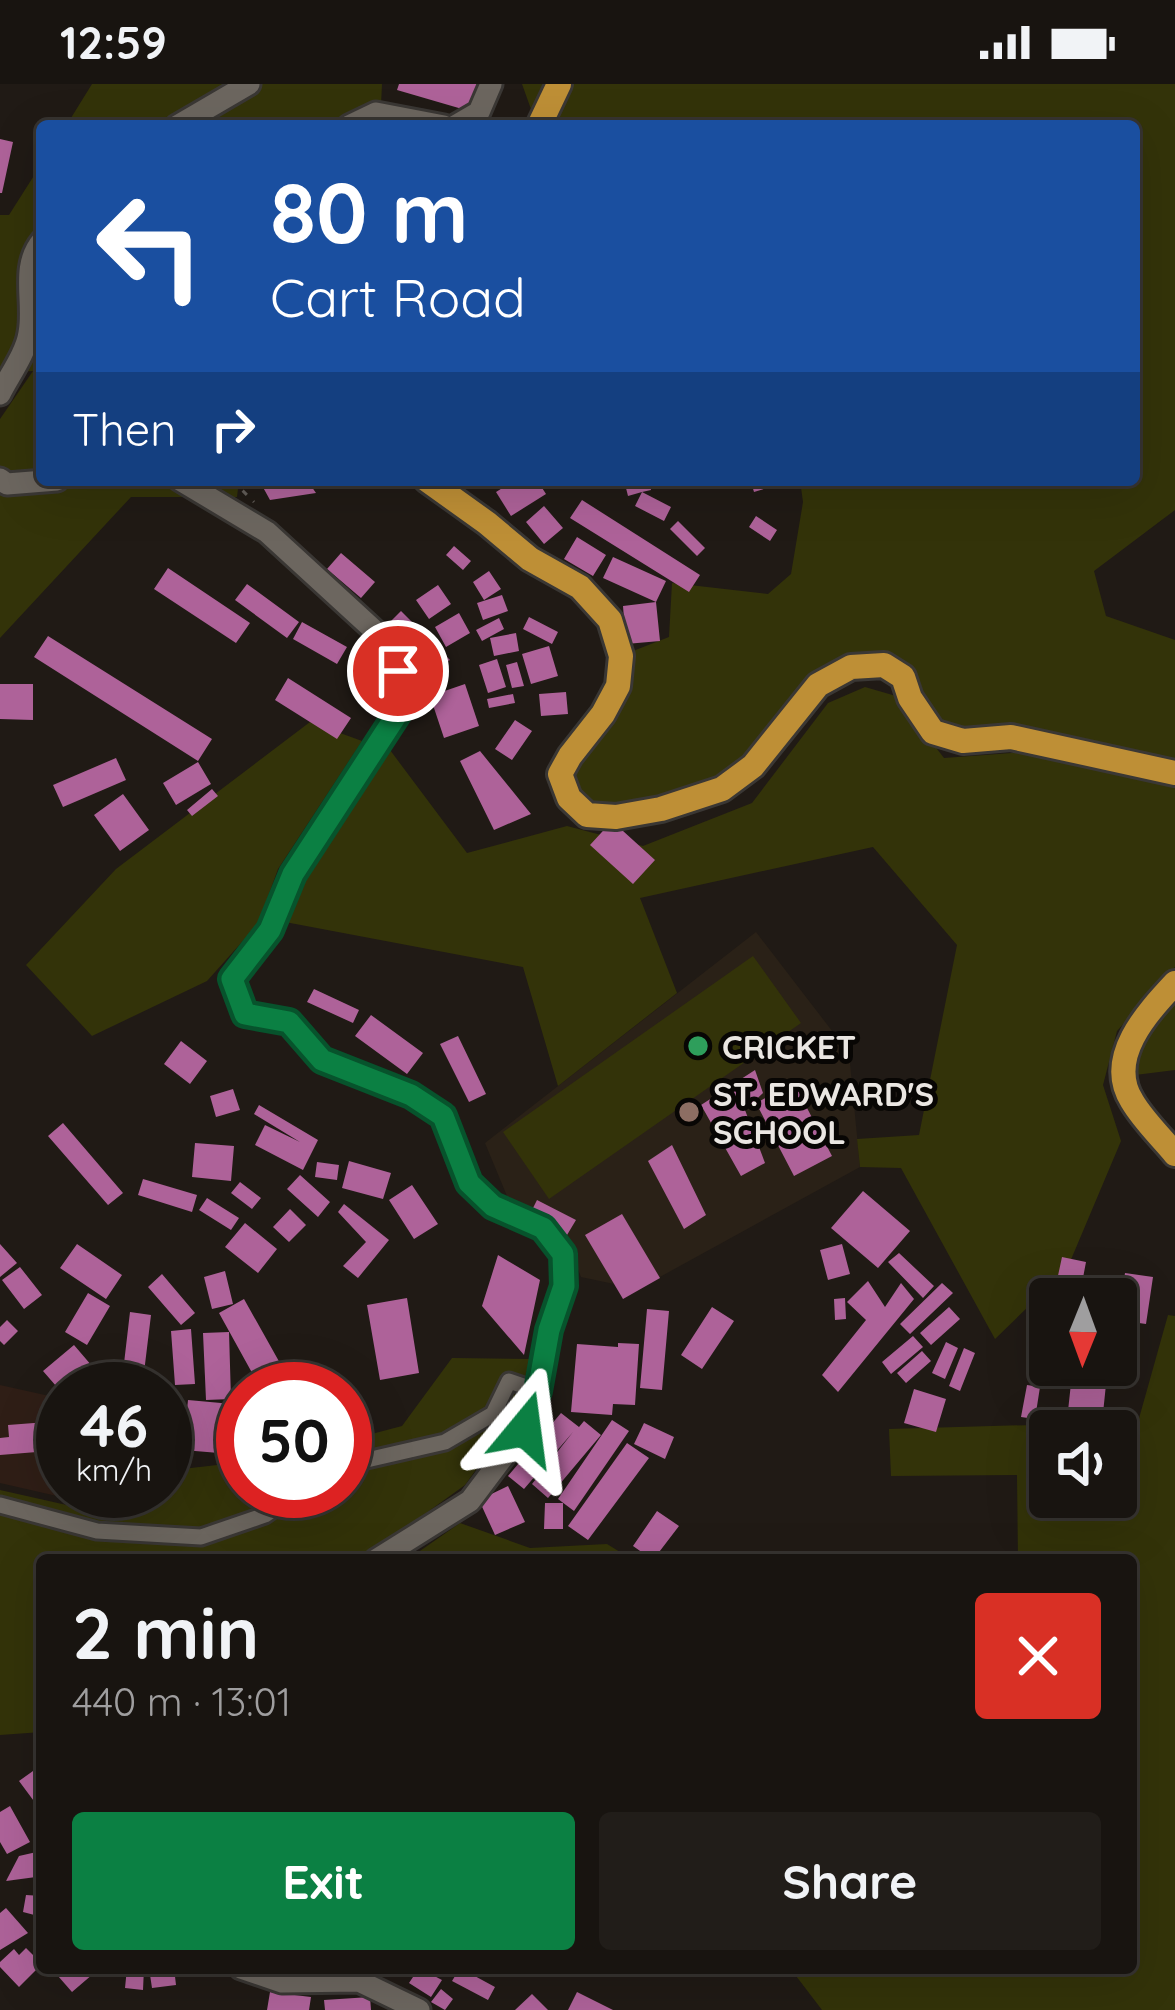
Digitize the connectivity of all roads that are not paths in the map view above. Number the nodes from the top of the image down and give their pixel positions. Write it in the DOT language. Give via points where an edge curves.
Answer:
graph roads {
  1 [pos="249,84"];
  2 [pos="491,84"];
  3 [pos="559,84"];
  4 [pos="188,120"];
  5 [pos="361,120"];
  6 [pos="413,120"];
  7 [pos="465,120"];
  8 [pos="542,120"];
  9 [pos="36,248"];
  10 [pos="34,339"];
  11 [pos="0,394"];
  12 [pos="0,479"];
  13 [pos="36,482"];
  14 [pos="190,486"];
  15 [pos="435,486"];
  16 [pos="1175,773"];
  17 [pos="1175,983"];
  18 [pos="1175,1154"];
  19 [pos="538,1391"];
  20 [pos="372,1459"];
  21 [pos="0,1505"];
  22 [pos="256,1518"];
  23 [pos="386,1554"];
  24 [pos="258,1974"];
  25 [pos="419,2010"];
  1 -- 4 [label="main road"];
  2 -- 7 [label="main road" via="479,112"];
  3 -- 8 [label="highway"];
  5 -- 6 [label="main road" via="376,113"];
  9 -- 10 [label="main road" via="28,294"];
  10 -- 11 [label="main road"];
  12 -- 13 [label="main road"];
  14 -- 19 [label="main road" via="267,532 388,643 407,699 293,874 270,930 232,979 245,1014 289,1022 322,1060 443,1116 469,1183 493,1206 543,1228 563,1254 564,1286"];
  15 -- 16 [label="highway" via="580,587 610,620 621,656 618,686 560,774 587,814 616,818 722,789 753,766 818,685 851,667 884,665 903,677 933,731 963,741 1011,737"];
  17 -- 18 [label="highway" via="1130,1037 1122,1079"];
  19 -- 20 [label="street" via="508,1381 493,1414 446,1442"];
  19 -- 23 [label="main road" via="525,1429 470,1501"];
  21 -- 22 [label="street" via="97,1531 200,1537"];
  24 -- 25 [label="main road" via="281,1982 359,1981"];
}
